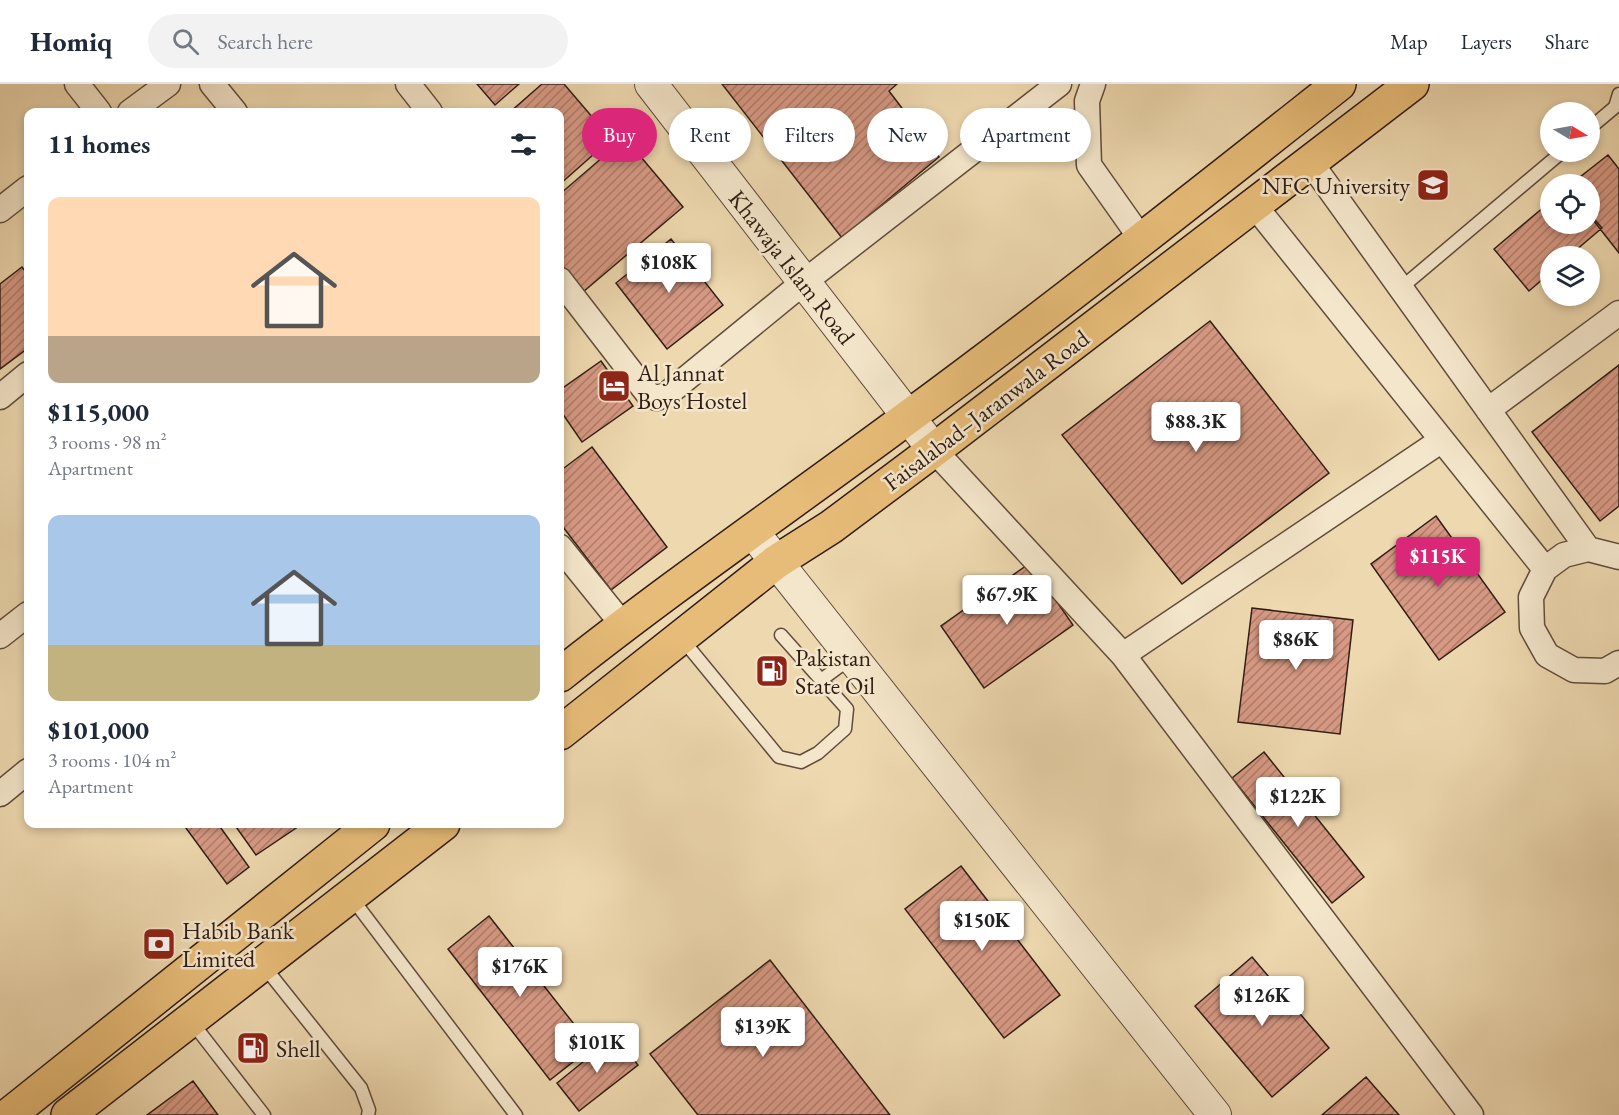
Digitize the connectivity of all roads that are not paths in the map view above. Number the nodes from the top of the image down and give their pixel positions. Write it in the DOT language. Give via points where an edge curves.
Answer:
graph roads {
  1 [pos="77,84"];
  2 [pos="168,84"];
  3 [pos="212,84"];
  4 [pos="408,84"];
  5 [pos="651,84"];
  6 [pos="1059,84"];
  7 [pos="1093,84"];
  8 [pos="1339,84"];
  9 [pos="1412,84"];
  10 [pos="1619,94"];
  11 [pos="96,108"];
  12 [pos="135,108"];
  13 [pos="232,108"];
  14 [pos="427,108"];
  15 [pos="1600,120"];
  16 [pos="1550,162"];
  17 [pos="1311,163"];
  18 [pos="24,191"];
  19 [pos="1,206"];
  20 [pos="1255,206"];
  21 [pos="1142,240"];
  22 [pos="804,282"];
  23 [pos="564,285"];
  24 [pos="1401,288"];
  25 [pos="1619,313"];
  26 [pos="24,377"];
  27 [pos="0,397"];
  28 [pos="1488,410"];
  29 [pos="908,417"];
  30 [pos="1442,440"];
  31 [pos="934,450"];
  32 [pos="752,531"];
  33 [pos="1588,549"];
  34 [pos="564,552"];
  35 [pos="1619,557"];
  36 [pos="776,562"];
  37 [pos="1545,569"];
  38 [pos="24,617"];
  39 [pos="623,625"];
  40 [pos="781,635"];
  41 [pos="0,636"];
  42 [pos="682,638"];
  43 [pos="1123,655"];
  44 [pos="852,658"];
  45 [pos="1619,663"];
  46 [pos="564,672"];
  47 [pos="821,680"];
  48 [pos="564,730"];
  49 [pos="24,774"];
  50 [pos="0,794"];
  51 [pos="368,828"];
  52 [pos="438,828"];
  53 [pos="350,896"];
  54 [pos="262,964"];
  55 [pos="190,1019"];
  56 [pos="73,1113"];
  57 [pos="9,1115"];
  58 [pos="264,1115"];
  59 [pos="368,1115"];
  60 [pos="516,1115"];
  61 [pos="1215,1115"];
  62 [pos="1471,1115"];
  1 -- 11 [label="street"];
  2 -- 12 [label="street"];
  3 -- 13 [label="street"];
  4 -- 14 [label="street"];
  5 -- 22 [label="street, Khawaja Islam Road"];
  6 -- 22 [label="street"];
  7 -- 21 [label="street" via="1087,101 1089,165"];
  8 -- 21 [label="main road, Faisalabad–Jaranwala Road"];
  9 -- 17 [label="main road, Faisalabad–Jaranwala Road"];
  10 -- 15 [label="lane" via="1615,107"];
  16 -- 24 [label="lane"];
  17 -- 20 [label="main road, Faisalabad–Jaranwala Road"];
  17 -- 24 [label="street"];
  18 -- 19 [label="street"];
  20 -- 30 [label="street"];
  20 -- 31 [label="main road, Faisalabad–Jaranwala Road"];
  21 -- 29 [label="main road, Faisalabad–Jaranwala Road"];
  22 -- 23 [label="street" via="666,395 656,398 648,394"];
  22 -- 29 [label="street, Khawaja Islam Road"];
  24 -- 28 [label="street"];
  25 -- 28 [label="street"];
  26 -- 27 [label="street"];
  28 -- 33 [label="street"];
  29 -- 31 [label="street, Khawaja Islam Road"];
  29 -- 32 [label="main road, Faisalabad–Jaranwala Road"];
  30 -- 37 [label="street"];
  30 -- 43 [label="street"];
  31 -- 36 [label="main road, Faisalabad–Jaranwala Road" via="831,527"];
  31 -- 43 [label="street"];
  32 -- 36 [label="street"];
  32 -- 39 [label="main road, Faisalabad–Jaranwala Road"];
  33 -- 35 [label="street"];
  33 -- 37 [label="street" via="1564,555"];
  34 -- 39 [label="street"];
  36 -- 42 [label="main road, Faisalabad–Jaranwala Road"];
  36 -- 44 [label="street"];
  37 -- 45 [label="street" via="1531,597 1532,628 1547,655 1574,670 1605,671"];
  38 -- 41 [label="street"];
  39 -- 46 [label="main road, Faisalabad–Jaranwala Road"];
  40 -- 47 [label="lane"];
  42 -- 47 [label="lane" via="779,757 801,762 845,729 847,709"];
  42 -- 48 [label="main road, Faisalabad–Jaranwala Road"];
  43 -- 62 [label="street"];
  44 -- 47 [label="lane"];
  44 -- 61 [label="street"];
  49 -- 50 [label="street"];
  51 -- 57 [label="main road"];
  52 -- 53 [label="main road"];
  53 -- 54 [label="main road"];
  53 -- 60 [label="lane"];
  54 -- 55 [label="main road"];
  54 -- 59 [label="lane" via="361,1088"];
  55 -- 56 [label="main road"];
  55 -- 58 [label="lane"];
}
